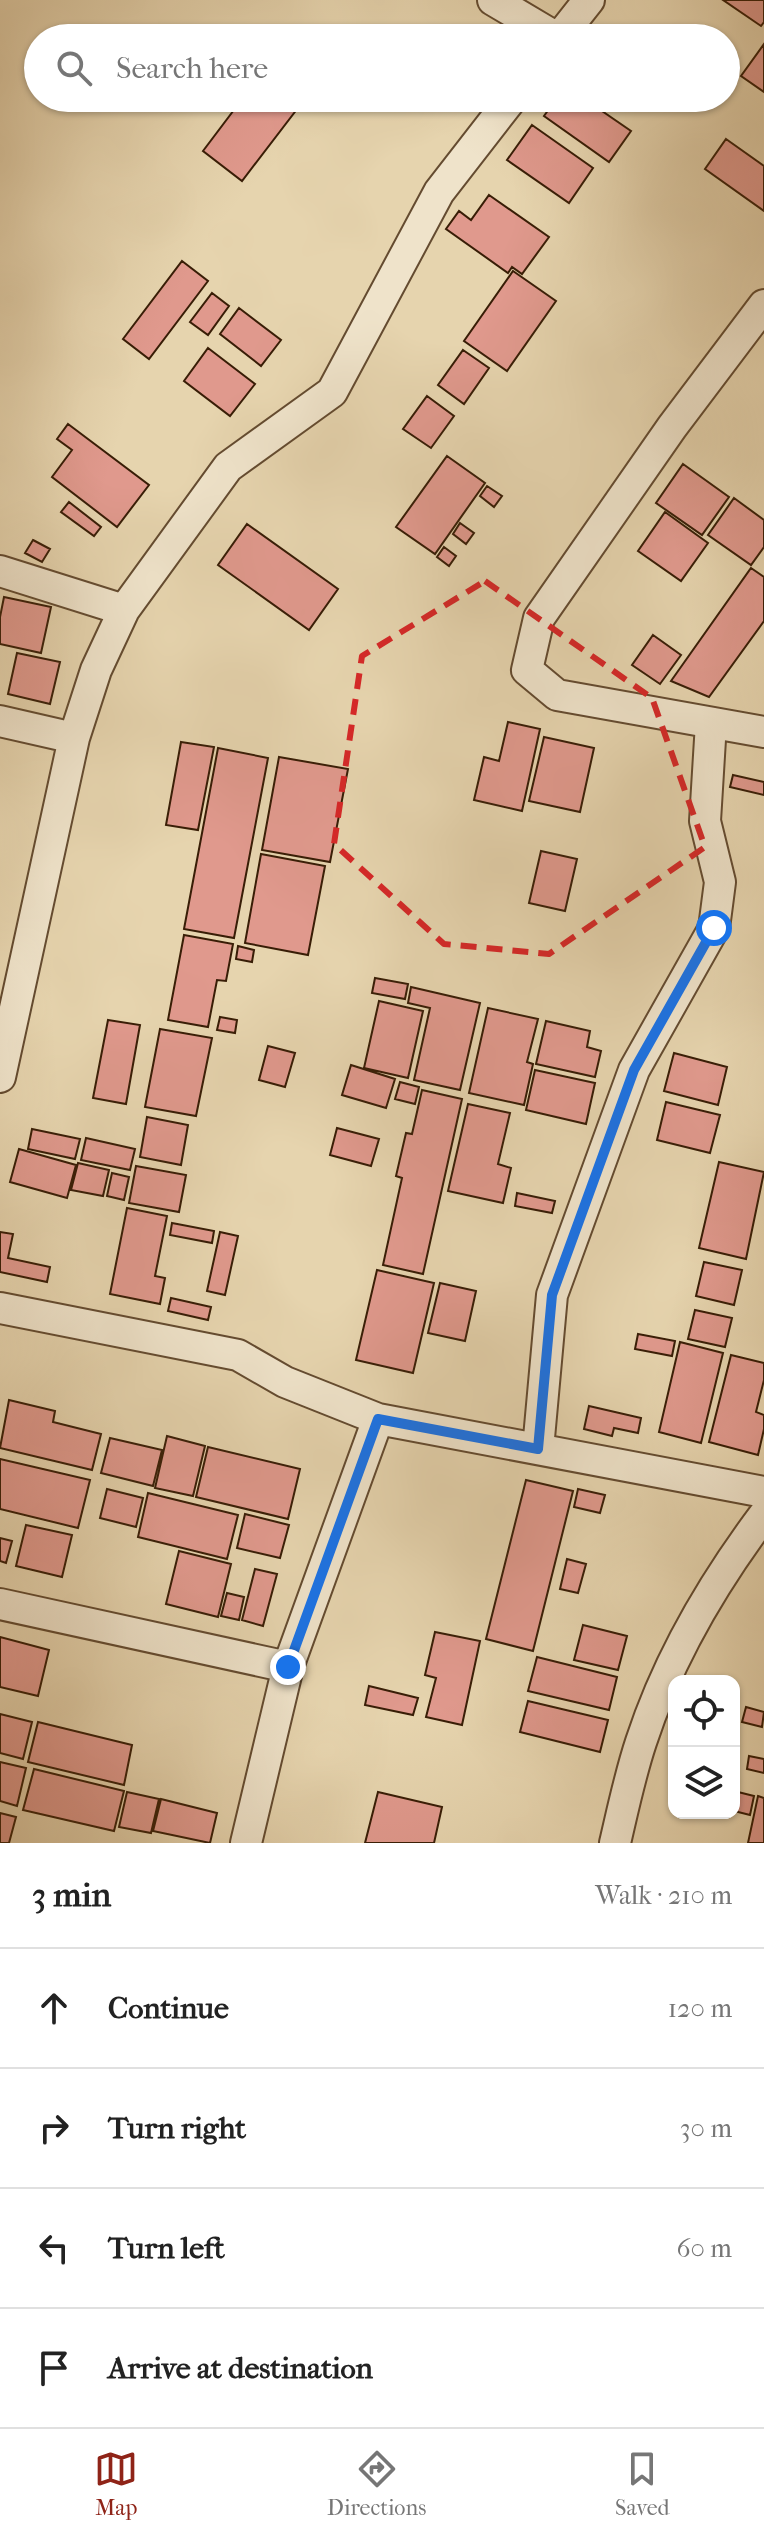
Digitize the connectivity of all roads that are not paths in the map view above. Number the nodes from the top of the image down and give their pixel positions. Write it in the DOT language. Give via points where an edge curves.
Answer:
graph roads {
  1 [pos="493,0"];
  2 [pos="589,0"];
  3 [pos="534,24"];
  4 [pos="569,24"];
  5 [pos="501,112"];
  6 [pos="764,305"];
  7 [pos="0,571"];
  8 [pos="124,610"];
  9 [pos="0,721"];
  10 [pos="711,723"];
  11 [pos="764,732"];
  12 [pos="74,738"];
  13 [pos="2,1063"];
  14 [pos="0,1308"];
  15 [pos="378,1419"];
  16 [pos="538,1449"];
  17 [pos="764,1492"];
  18 [pos="764,1515"];
  19 [pos="0,1604"];
  20 [pos="288,1667"];
  21 [pos="246,1843"];
  22 [pos="615,1843"];
  1 -- 3 [label="street"];
  2 -- 4 [label="street"];
  5 -- 8 [label="street" via="439,192 332,392 228,467"];
  6 -- 10 [label="street" via="539,618 527,670 557,695"];
  7 -- 8 [label="street"];
  8 -- 12 [label="street" via="96,670"];
  9 -- 12 [label="street"];
  10 -- 11 [label="street"];
  10 -- 16 [label="street" via="705,821 720,882 714,928 634,1070 552,1295"];
  12 -- 13 [label="street"];
  14 -- 15 [label="street" via="238,1355 285,1382"];
  15 -- 16 [label="street"];
  15 -- 20 [label="street"];
  16 -- 17 [label="street"];
  18 -- 22 [label="street" via="683,1640 641,1741"];
  19 -- 20 [label="street"];
  20 -- 21 [label="street"];
}
